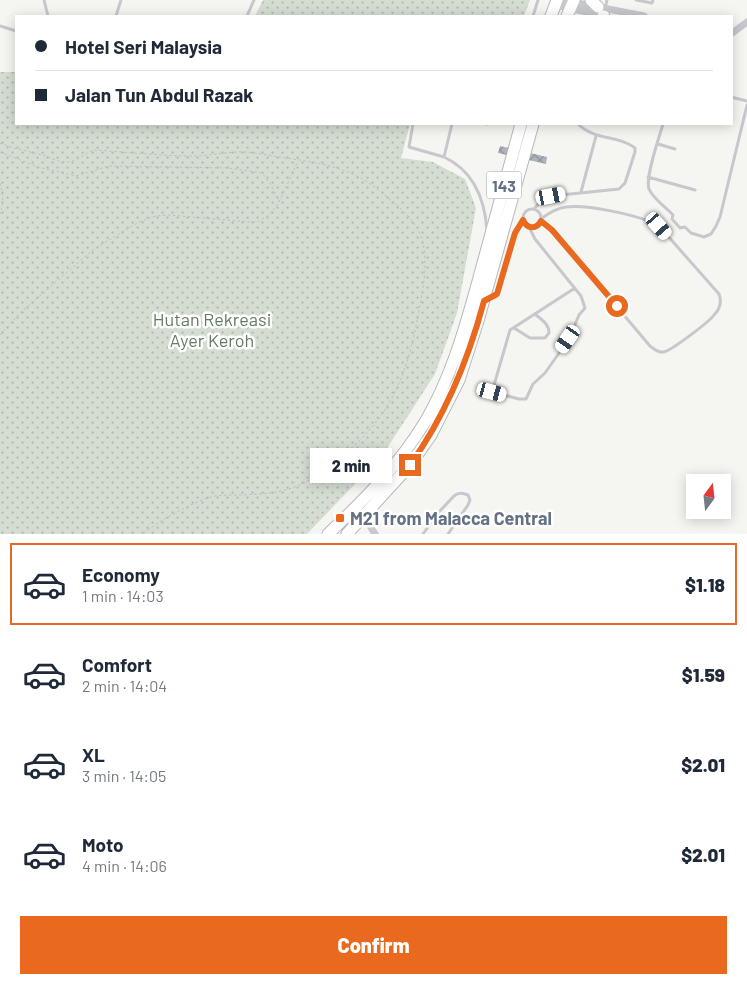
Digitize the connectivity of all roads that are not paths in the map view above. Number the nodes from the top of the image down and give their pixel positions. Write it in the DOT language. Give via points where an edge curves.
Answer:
graph roads {
  1 [pos="44,0"];
  2 [pos="121,0"];
  3 [pos="254,0"];
  4 [pos="538,0"];
  5 [pos="636,0"];
  6 [pos="653,0"];
  7 [pos="564,6"];
  8 [pos="602,9"];
  9 [pos="48,15"];
  10 [pos="116,15"];
  11 [pos="247,15"];
  12 [pos="533,15"];
  13 [pos="635,15"];
  14 [pos="744,24"];
  15 [pos="0,26"];
  16 [pos="15,31"];
  17 [pos="733,32"];
  18 [pos="733,98"];
  19 [pos="747,101"];
  20 [pos="747,106"];
  21 [pos="413,125"];
  22 [pos="452,125"];
  23 [pos="521,125"];
  24 [pos="533,125"];
  25 [pos="580,125"];
  26 [pos="663,125"];
  27 [pos="596,136"];
  28 [pos="658,144"];
  29 [pos="674,149"];
  30 [pos="444,156"];
  31 [pos="648,177"];
  32 [pos="695,190"];
  33 [pos="581,192"];
  34 [pos="534,209"];
  35 [pos="523,220"];
  36 [pos="542,220"];
  37 [pos="529,227"];
  38 [pos="488,246"];
  39 [pos="575,288"];
  40 [pos="484,301"];
  41 [pos="535,314"];
  42 [pos="514,328"];
  43 [pos="492,392"];
  44 [pos="491,398"];
  45 [pos="356,508"];
  46 [pos="364,516"];
  47 [pos="328,534"];
  48 [pos="347,534"];
  49 [pos="375,534"];
  50 [pos="423,534"];
  51 [pos="448,534"];
  1 -- 9 [label="lane"];
  2 -- 10 [label="lane"];
  3 -- 11 [label="lane"];
  4 -- 12 [label="lane"];
  5 -- 6 [label="lane" via="652,3"];
  7 -- 8 [label="street"];
  7 -- 8 [label="street"];
  8 -- 13 [label="street"];
  14 -- 17 [label="street"];
  15 -- 16 [label="lane"];
  18 -- 19 [label="lane"];
  20 -- 31 [label="lane" via="720,217 711,234 704,237 691,234 685,227 680,228 672,219 673,215 652,194"];
  21 -- 30 [label="lane" via="408,147"];
  22 -- 30 [label="lane"];
  23 -- 38 [label="highway, 143"];
  24 -- 40 [label="highway, 143"];
  25 -- 27 [label="lane"];
  26 -- 28 [label="lane"];
  27 -- 33 [label="lane"];
  27 -- 33 [label="lane" via="627,144 635,148 635,152 621,188"];
  28 -- 29 [label="lane"];
  28 -- 31 [label="lane"];
  30 -- 38 [label="lane" via="474,181 486,216"];
  31 -- 32 [label="lane"];
  33 -- 34 [label="lane" via="544,198"];
  34 -- 35 [label="lane" via="526,212"];
  34 -- 36 [label="lane" via="540,212"];
  35 -- 37 [label="lane"];
  35 -- 40 [label="lane" via="515,233 497,294"];
  36 -- 36 [label="lane" via="656,351 664,352 672,347 714,316 720,307 719,294 654,223 577,206 560,208"];
  36 -- 37 [label="lane" via="538,226"];
  37 -- 39 [label="lane" via="534,239"];
  38 -- 45 [label="highway, 143" via="462,336 439,396 404,454"];
  39 -- 41 [label="lane"];
  39 -- 43 [label="lane" via="585,308 568,339 533,384 526,399"];
  40 -- 46 [label="highway, 143" via="458,380 435,427 410,465"];
  41 -- 42 [label="lane"];
  41 -- 42 [label="lane" via="549,328 545,338 530,338"];
  42 -- 43 [label="lane" via="508,335"];
  43 -- 44 [label="lane"];
  45 -- 46 [label="street"];
  45 -- 47 [label="highway, 143"];
  46 -- 48 [label="highway, 143"];
  46 -- 49 [label="street"];
  50 -- 51 [label="lane" via="454,496 458,493 468,495 468,505"];
}
